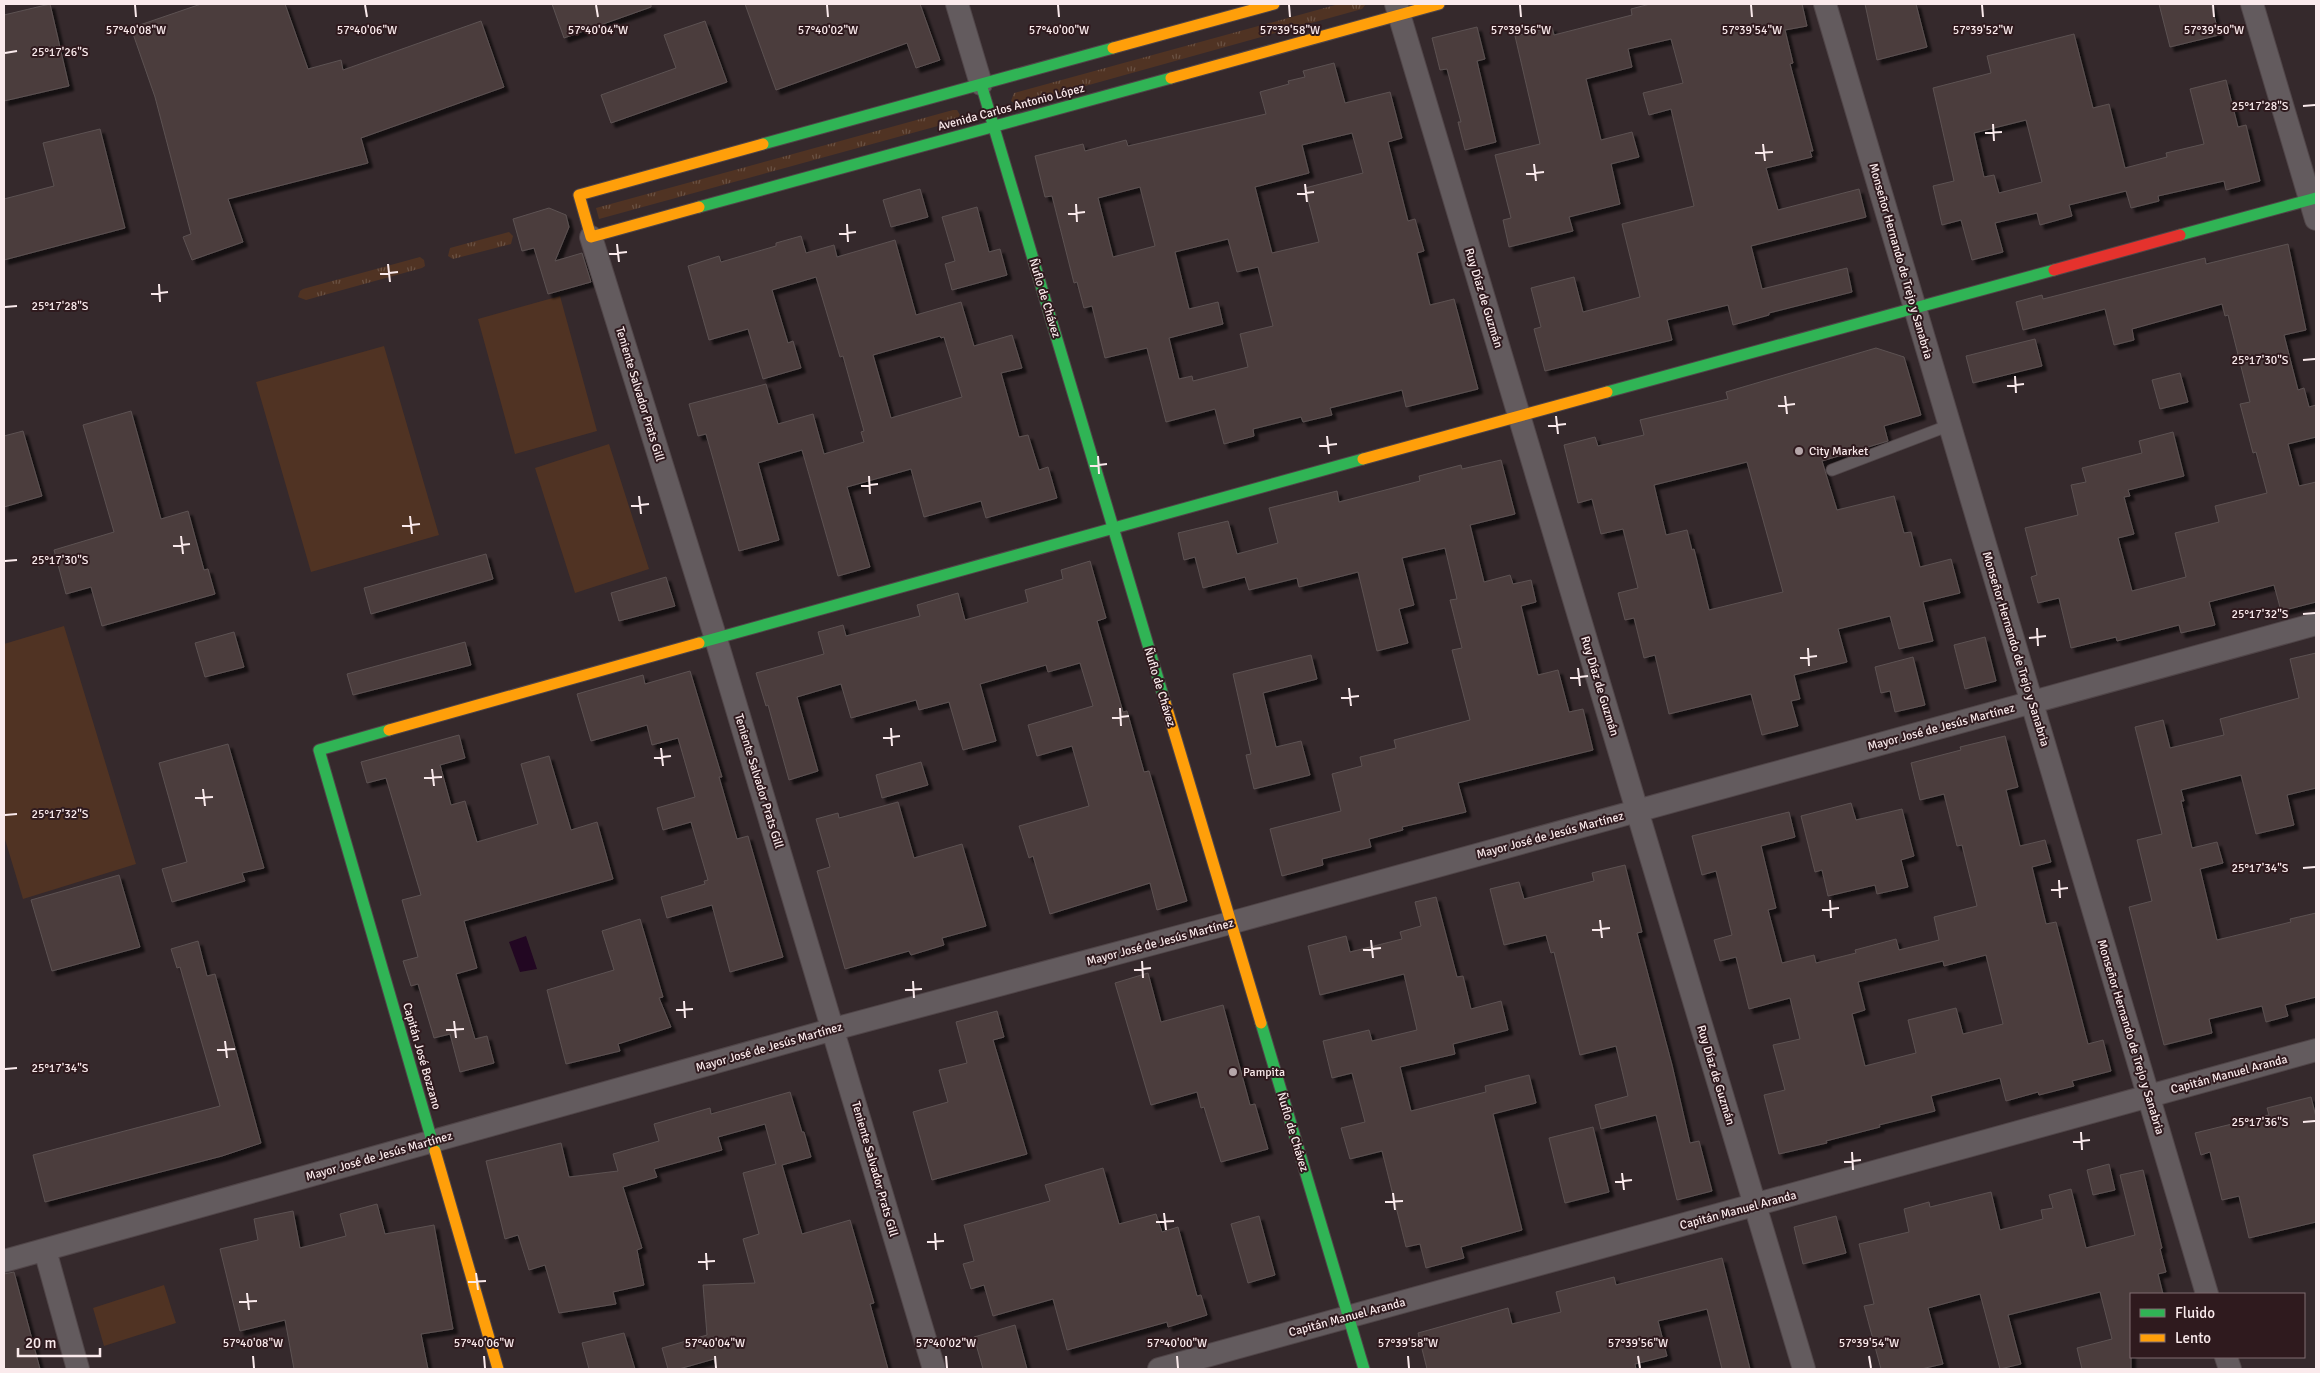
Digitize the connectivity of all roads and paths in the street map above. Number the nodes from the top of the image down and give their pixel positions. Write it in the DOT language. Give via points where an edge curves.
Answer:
graph roads {
  1 [pos="957,4"];
  2 [pos="1274,4"];
  3 [pos="1439,4"];
  4 [pos="1825,4"];
  5 [pos="2252,4"];
  6 [pos="1398,9"];
  7 [pos="981,84"];
  8 [pos="994,126"];
  9 [pos="2314,206"];
  10 [pos="591,236"];
  11 [pos="1915,308"];
  12 [pos="1520,416"];
  13 [pos="1950,425"];
  14 [pos="1832,470"];
  15 [pos="1113,528"];
  16 [pos="2316,624"];
  17 [pos="716,638"];
  18 [pos="2032,702"];
  19 [pos="1637,811"];
  20 [pos="1230,923"];
  21 [pos="834,1029"];
  22 [pos="2316,1050"];
  23 [pos="2149,1096"];
  24 [pos="432,1141"];
  25 [pos="1755,1205"];
  26 [pos="46,1250"];
  27 [pos="4,1261"];
  28 [pos="2207,1293"];
  29 [pos="1348,1317"];
  30 [pos="78,1369"];
  31 [pos="498,1369"];
  32 [pos="934,1369"];
  33 [pos="1159,1369"];
  34 [pos="1364,1369"];
  35 [pos="1804,1369"];
  1 -- 7 [label="street, Ñuflo de Chávez"];
  2 -- 7 [label="street"];
  3 -- 6 [label="street, Avenida Carlos Antonio López"];
  4 -- 11 [label="street, Monseñor Hernando de Trejo y Sanabria"];
  5 -- 9 [label="street"];
  6 -- 8 [label="street, Avenida Carlos Antonio López"];
  6 -- 12 [label="street, Ruy Díaz de Guzmán"];
  7 -- 8 [label="street, Ñuflo de Chávez"];
  7 -- 10 [label="street, Teniente Salvador Prats Gill" via="579,195"];
  8 -- 10 [label="street, Avenida Carlos Antonio López"];
  8 -- 15 [label="street, Ñuflo de Chávez"];
  9 -- 11 [label="street"];
  10 -- 17 [label="street, Teniente Salvador Prats Gill"];
  11 -- 12 [label="street"];
  11 -- 13 [label="street, Monseñor Hernando de Trejo y Sanabria"];
  12 -- 15 [label="street"];
  12 -- 19 [label="street, Ruy Díaz de Guzmán"];
  13 -- 14 [label="lane"];
  13 -- 18 [label="street, Monseñor Hernando de Trejo y Sanabria"];
  15 -- 17 [label="street"];
  15 -- 20 [label="street, Ñuflo de Chávez"];
  16 -- 18 [label="street, Mayor José de Jesús Martínez"];
  17 -- 21 [label="street, Teniente Salvador Prats Gill"];
  17 -- 24 [label="street, Capitán José Bozzano" via="318,750"];
  18 -- 19 [label="street, Mayor José de Jesús Martínez"];
  18 -- 23 [label="street, Monseñor Hernando de Trejo y Sanabria"];
  19 -- 20 [label="street, Mayor José de Jesús Martínez"];
  19 -- 25 [label="street, Ruy Díaz de Guzmán"];
  20 -- 21 [label="street, Mayor José de Jesús Martínez"];
  20 -- 29 [label="street, Ñuflo de Chávez"];
  21 -- 24 [label="street, Mayor José de Jesús Martínez"];
  21 -- 32 [label="street, Teniente Salvador Prats Gill"];
  22 -- 23 [label="street, Capitán Manuel Aranda"];
  23 -- 25 [label="street, Capitán Manuel Aranda"];
  23 -- 28 [label="street, Monseñor Hernando de Trejo y Sanabria"];
  24 -- 26 [label="street, Mayor José de Jesús Martínez"];
  24 -- 31 [label="street, Capitán José Bozzano"];
  25 -- 29 [label="street, Capitán Manuel Aranda"];
  25 -- 35 [label="street, Ruy Díaz de Guzmán"];
  26 -- 27 [label="street, Mayor José de Jesús Martínez"];
  26 -- 30 [label="street"];
  29 -- 33 [label="street, Capitán Manuel Aranda"];
  29 -- 34 [label="street, Ñuflo de Chávez"];
}
